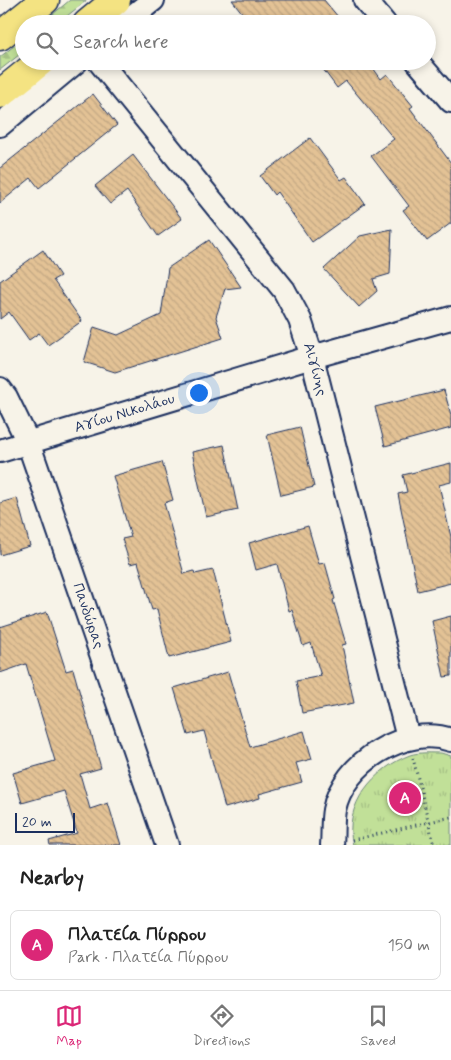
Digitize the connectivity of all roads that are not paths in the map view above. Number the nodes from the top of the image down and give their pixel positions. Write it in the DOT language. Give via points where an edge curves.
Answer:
graph roads {
  1 [pos="44,0"];
  2 [pos="116,0"];
  3 [pos="153,0"];
  4 [pos="365,0"];
  5 [pos="26,15"];
  6 [pos="98,15"];
  7 [pos="135,15"];
  8 [pos="378,15"];
  9 [pos="15,24"];
  10 [pos="0,36"];
  11 [pos="30,70"];
  12 [pos="66,70"];
  13 [pos="106,70"];
  14 [pos="424,70"];
  15 [pos="0,94"];
  16 [pos="451,102"];
  17 [pos="0,125"];
  18 [pos="451,318"];
  19 [pos="312,357"];
  20 [pos="0,389"];
  21 [pos="28,442"];
  22 [pos="0,451"];
  23 [pos="408,738"];
  24 [pos="451,740"];
  25 [pos="167,845"];
  26 [pos="332,845"];
  1 -- 5 [label="main road"];
  2 -- 6 [label="main road"];
  3 -- 7 [label="street"];
  4 -- 8 [label="street"];
  9 -- 10 [label="main road"];
  11 -- 15 [label="main road"];
  12 -- 17 [label="street"];
  13 -- 19 [label="street, Αιγίνης" via="284,290 300,320"];
  14 -- 16 [label="street"];
  18 -- 19 [label="street, Αγίου Νικολάου"];
  19 -- 21 [label="street, Αγίου Νικολάου"];
  19 -- 23 [label="street, Αιγίνης"];
  20 -- 21 [label="street, Πανδώρας"];
  21 -- 22 [label="street, Αγίου Νικολάου"];
  21 -- 25 [label="street, Πανδώρας"];
  23 -- 24 [label="street"];
  23 -- 26 [label="street" via="375,752 349,776 334,809"];
}
